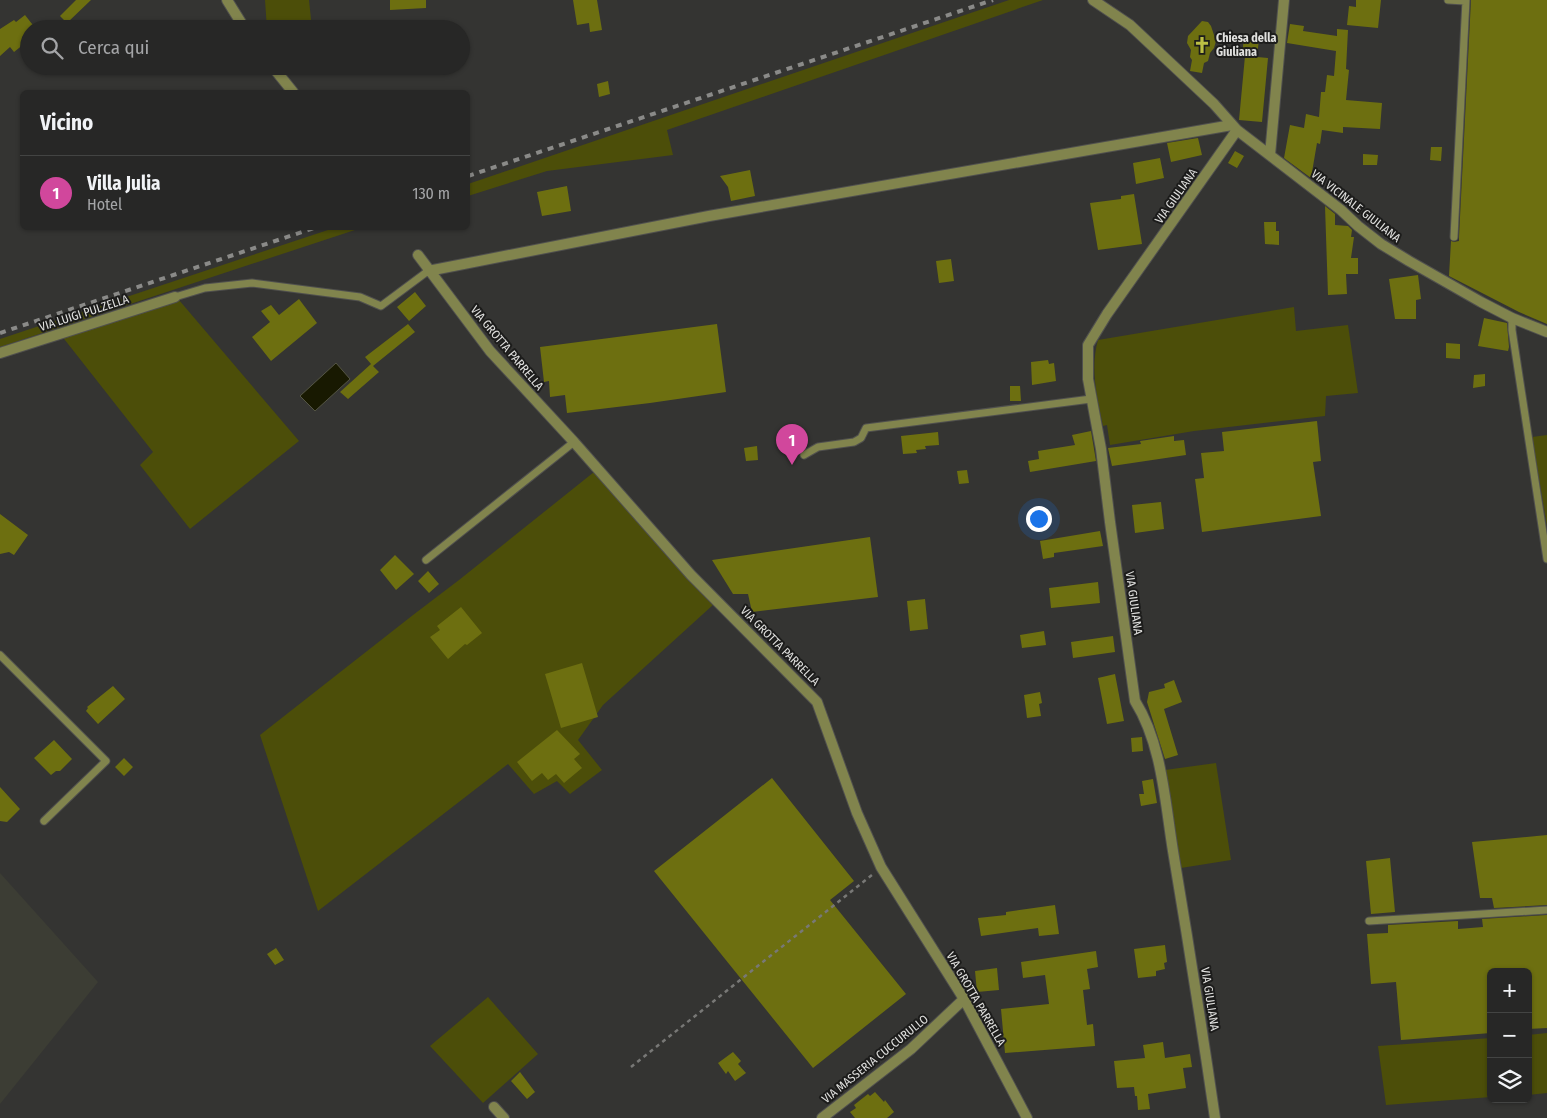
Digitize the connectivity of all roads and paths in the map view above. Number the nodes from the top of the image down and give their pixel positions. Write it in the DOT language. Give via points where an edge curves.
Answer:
graph roads {
  1 [pos="227,0"];
  2 [pos="1093,0"];
  3 [pos="1284,0"];
  4 [pos="1448,0"];
  5 [pos="1466,1"];
  6 [pos="239,20"];
  7 [pos="279,75"];
  8 [pos="290,90"];
  9 [pos="1234,127"];
  10 [pos="1270,154"];
  11 [pos="1454,237"];
  12 [pos="418,255"];
  13 [pos="428,271"];
  14 [pos="175,297"];
  15 [pos="1512,318"];
  16 [pos="1547,332"];
  17 [pos="0,353"];
  18 [pos="1091,399"];
  19 [pos="574,442"];
  20 [pos="804,455"];
  21 [pos="1547,559"];
  22 [pos="426,560"];
  23 [pos="0,655"];
  24 [pos="44,821"];
  25 [pos="881,868"];
  26 [pos="1547,910"];
  27 [pos="1369,921"];
  28 [pos="964,999"];
  29 [pos="631,1067"];
  30 [pos="494,1107"];
  31 [pos="504,1118"];
  32 [pos="822,1118"];
  33 [pos="1027,1118"];
  34 [pos="1215,1118"];
  1 -- 6 [label="street"];
  2 -- 9 [label="street, VIA VICINALE GIULIANA" via="1130,25"];
  3 -- 10 [label="street"];
  4 -- 5 [label="lane"];
  5 -- 11 [label="lane"];
  7 -- 8 [label="street"];
  9 -- 10 [label="street, VIA VICINALE GIULIANA"];
  9 -- 13 [label="street" via="729,213"];
  9 -- 18 [label="street, VIA GIULIANA" via="1088,345"];
  10 -- 15 [label="street, VIA VICINALE GIULIANA" via="1381,244"];
  12 -- 13 [label="street, VIA GROTTA PARRELLA"];
  13 -- 14 [label="lane" via="381,306 360,297 252,283 205,288"];
  13 -- 19 [label="street, VIA GROTTA PARRELLA" via="490,351"];
  14 -- 17 [label="street, VIA LUIGI PULZELLA"];
  15 -- 16 [label="street, VIA VICINALE GIULIANA"];
  15 -- 21 [label="lane"];
  18 -- 20 [label="lane" via="866,428 861,438 854,442 818,447"];
  18 -- 34 [label="street, VIA GIULIANA" via="1101,449 1135,701 1153,738 1163,786"];
  19 -- 22 [label="lane"];
  19 -- 25 [label="street, VIA GROTTA PARRELLA" via="691,575 818,702 857,813"];
  23 -- 24 [label="lane" via="106,761"];
  25 -- 28 [label="street, VIA GROTTA PARRELLA"];
  25 -- 29 [label="path"];
  26 -- 27 [label="lane"];
  28 -- 32 [label="street, VIA MASSERIA CUCCURULLO" via="911,1049"];
  28 -- 33 [label="street, VIA GROTTA PARRELLA"];
  30 -- 31 [label="street"];
}
